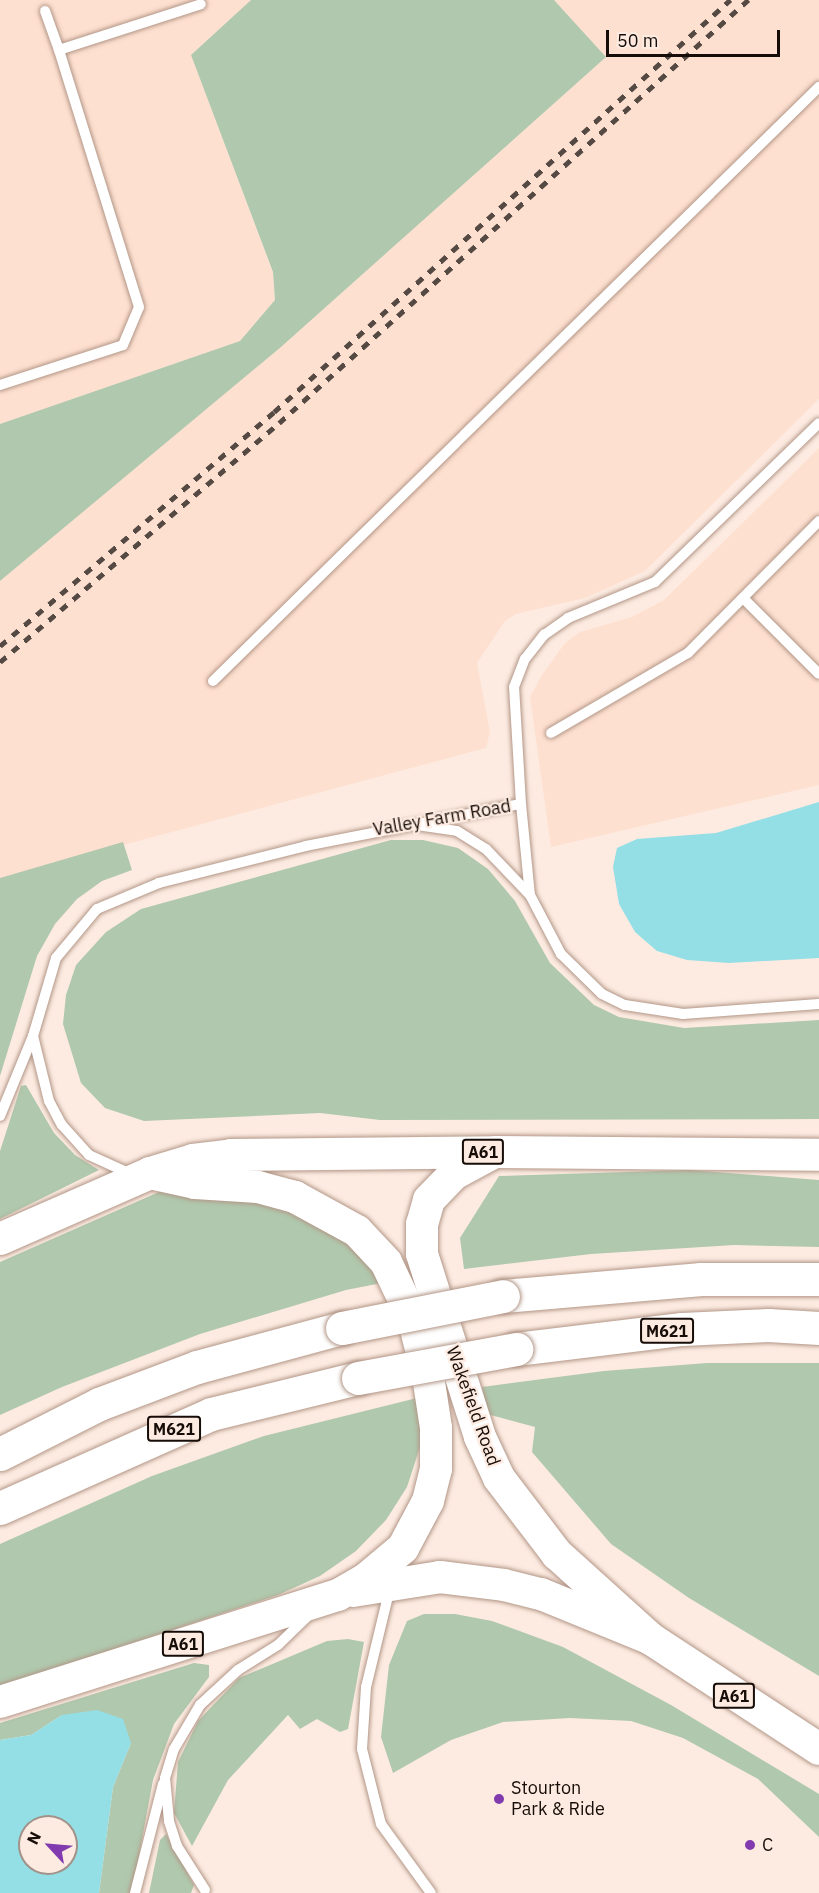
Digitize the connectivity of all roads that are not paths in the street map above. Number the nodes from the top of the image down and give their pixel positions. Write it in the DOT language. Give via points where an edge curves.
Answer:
graph roads {
  1 [pos="201,4"];
  2 [pos="45,12"];
  3 [pos="59,50"];
  4 [pos="819,87"];
  5 [pos="0,385"];
  6 [pos="819,423"];
  7 [pos="819,521"];
  8 [pos="743,598"];
  9 [pos="819,674"];
  10 [pos="213,681"];
  11 [pos="551,733"];
  12 [pos="521,804"];
  13 [pos="390,826"];
  14 [pos="530,895"];
  15 [pos="819,1004"];
  16 [pos="33,1036"];
  17 [pos="0,1116"];
  18 [pos="496,1152"];
  19 [pos="819,1155"];
  20 [pos="144,1175"];
  21 [pos="0,1239"];
  22 [pos="819,1279"];
  23 [pos="819,1328"];
  24 [pos="0,1454"];
  25 [pos="0,1508"];
  26 [pos="403,1548"];
  27 [pos="391,1584"];
  28 [pos="331,1597"];
  29 [pos="651,1640"];
  30 [pos="0,1702"];
  31 [pos="819,1749"];
  32 [pos="165,1778"];
  33 [pos="205,1890"];
  34 [pos="135,1893"];
  35 [pos="431,1893"];
  1 -- 3 [label="lane"];
  2 -- 3 [label="lane"];
  3 -- 5 [label="lane" via="139,307 123,345"];
  4 -- 10 [label="lane"];
  6 -- 12 [label="lane, Valley Farm Road" via="664,575 628,596 568,618 544,634 525,659 514,687"];
  7 -- 8 [label="lane"];
  8 -- 9 [label="lane"];
  8 -- 11 [label="lane" via="688,653"];
  12 -- 13 [label="lane, Valley Farm Road"];
  12 -- 14 [label="lane"];
  13 -- 14 [label="lane" via="422,825 457,831 501,862"];
  13 -- 16 [label="lane, Valley Farm Road" via="159,883 97,909 56,958"];
  14 -- 15 [label="lane" via="561,954 602,994 624,1005 683,1014"];
  16 -- 17 [label="lane, Valley Farm Road"];
  16 -- 20 [label="lane" via="49,1101 62,1125 89,1155"];
  18 -- 19 [label="main road, Wakefield Road / A61"];
  18 -- 20 [label="main road, Wakefield Road / A61" via="231,1155 193,1160"];
  18 -- 29 [label="main road, Wakefield Road / A61" via="454,1174 429,1200 422,1224 422,1254 480,1437 499,1478 557,1554"];
  20 -- 21 [label="main road, A61"];
  20 -- 26 [label="main road, A61" via="258,1187 295,1197 357,1231 386,1262 414,1321 436,1428 436,1469 428,1501"];
  22 -- 24 [label="highway, bridge" via="701,1278 503,1296 342,1328 197,1367 99,1404"];
  23 -- 25 [label="highway, M621, bridge" via="768,1325 682,1329 516,1349 358,1378 211,1414"];
  26 -- 27 [label="lane"];
  26 -- 28 [label="main road, A61" via="367,1578"];
  27 -- 28 [label="main road, A61"];
  27 -- 29 [label="main road, A61" via="440,1577 504,1585 540,1594"];
  27 -- 35 [label="lane" via="366,1687 362,1749 381,1824"];
  28 -- 30 [label="main road, A61"];
  28 -- 32 [label="lane" via="278,1645 238,1670 200,1705 174,1749"];
  29 -- 31 [label="main road, A61"];
  32 -- 33 [label="lane" via="168,1821 177,1846"];
  32 -- 34 [label="lane"];
}
